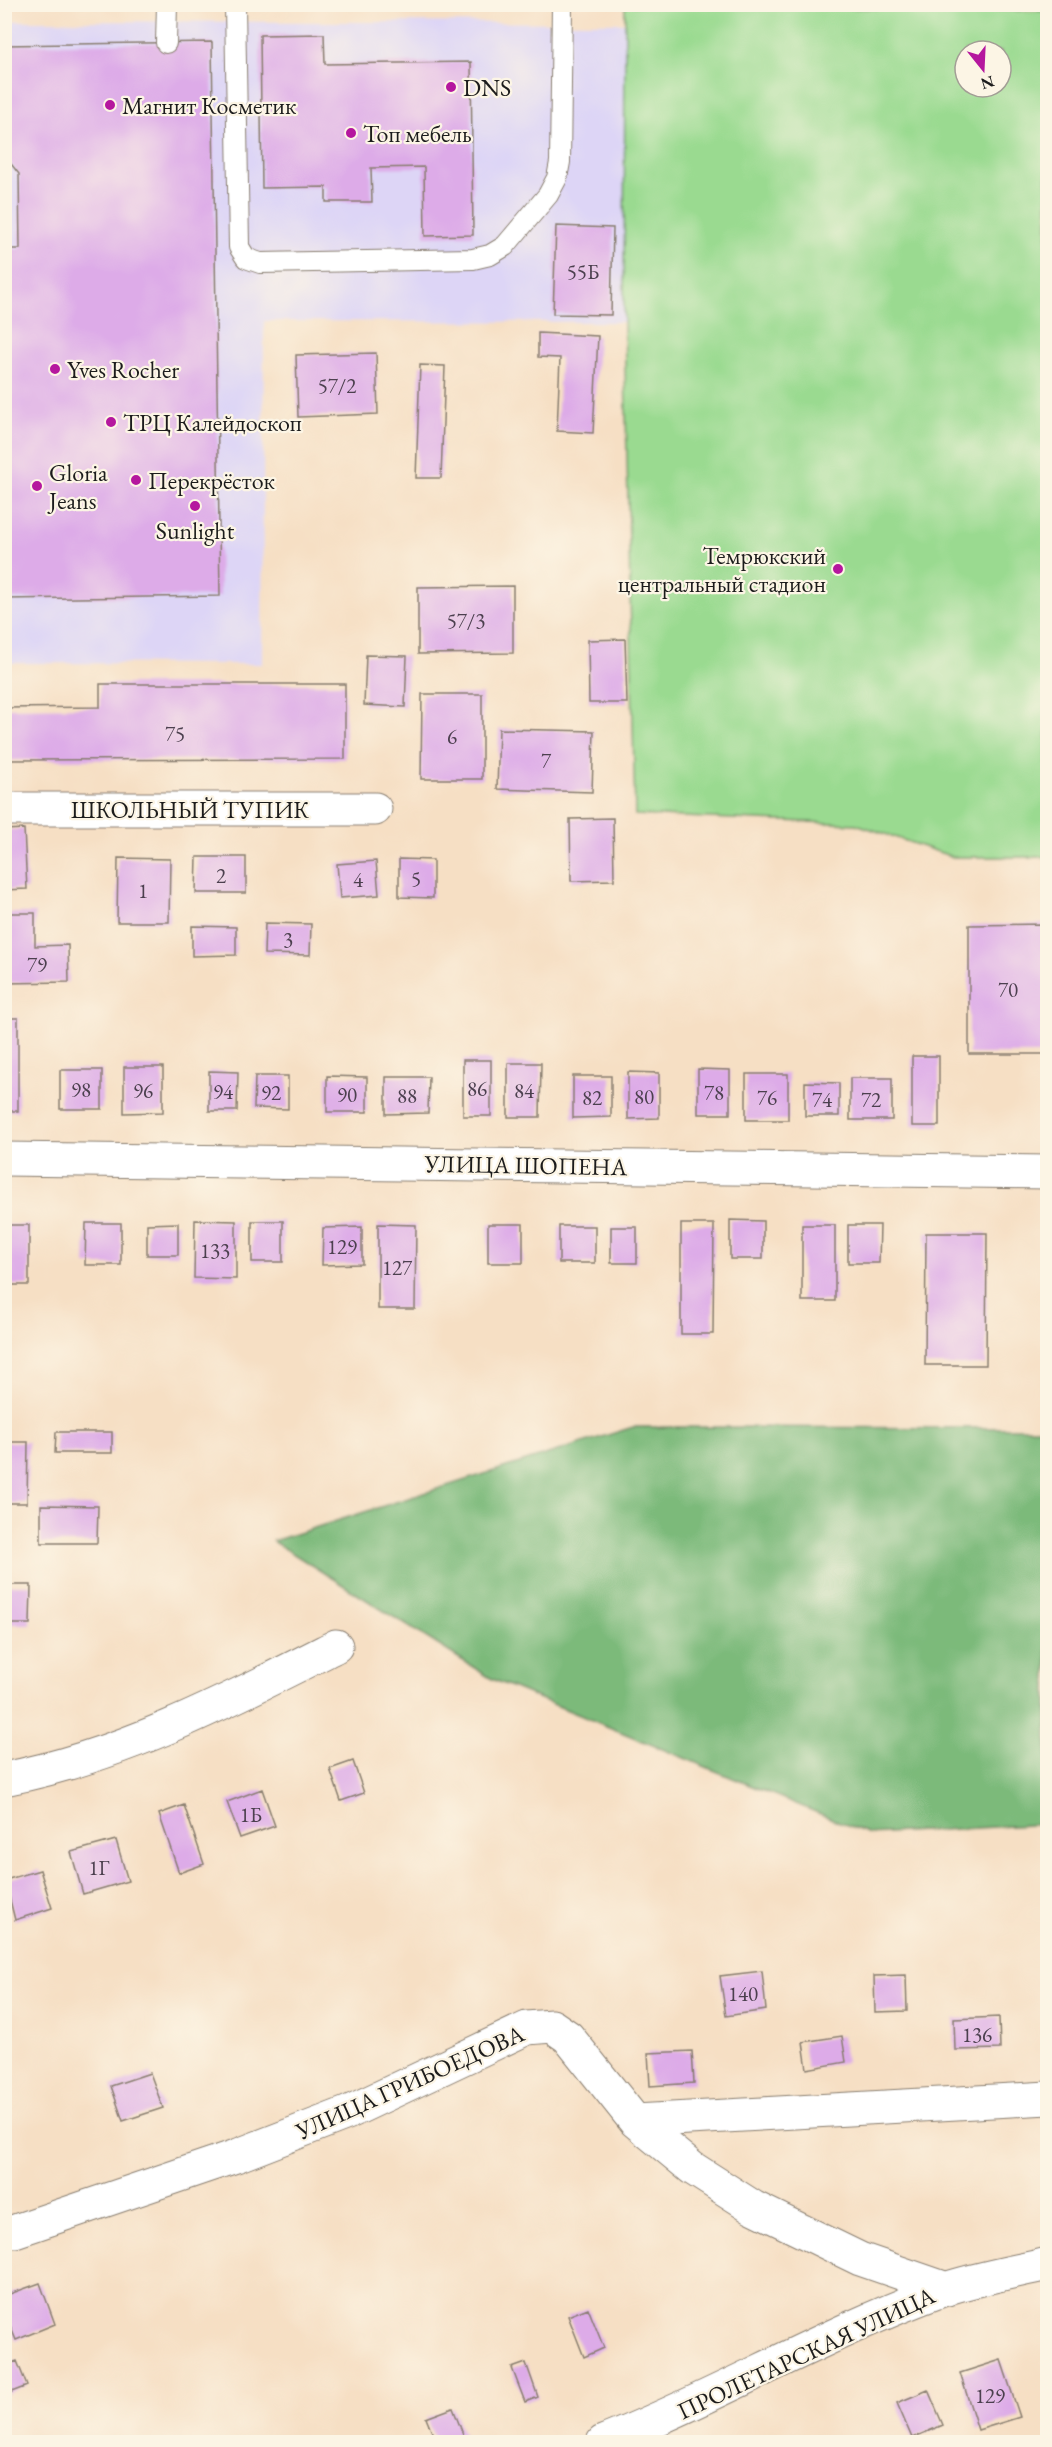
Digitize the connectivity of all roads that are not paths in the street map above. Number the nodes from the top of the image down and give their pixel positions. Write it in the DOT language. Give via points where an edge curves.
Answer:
graph roads {
  1 [pos="167,4"];
  2 [pos="235,4"];
  3 [pos="562,4"];
  4 [pos="166,43"];
  5 [pos="4,809"];
  6 [pos="375,809"];
  7 [pos="4,1159"];
  8 [pos="1047,1172"];
  9 [pos="336,1646"];
  10 [pos="4,1779"];
  11 [pos="1047,2098"];
  12 [pos="635,2121"];
  13 [pos="15,2231"];
  14 [pos="1047,2264"];
  15 [pos="947,2289"];
  16 [pos="603,2442"];
  1 -- 4 [label="lane"];
  2 -- 3 [label="lane" via="239,247 246,258 260,263 473,259 505,246 548,195 557,178"];
  5 -- 6 [label="street, ШКОЛЬНЫЙ ТУПИК"];
  7 -- 8 [label="street, УЛИЦА ШОПЕНА"];
  9 -- 10 [label="street" via="230,1700 138,1740"];
  11 -- 12 [label="street"];
  12 -- 13 [label="street, УЛИЦА ГРИБОЕДОВА" via="568,2037 552,2026 527,2028 347,2113 236,2156"];
  12 -- 15 [label="street, УЛИЦА ГРИБОЕДОВА" via="692,2169 753,2207 860,2259"];
  14 -- 15 [label="street, ПРОЛЕТАРСКАЯ УЛИЦА"];
  15 -- 16 [label="street, ПРОЛЕТАРСКАЯ УЛИЦА" via="840,2332 662,2419"];
}
